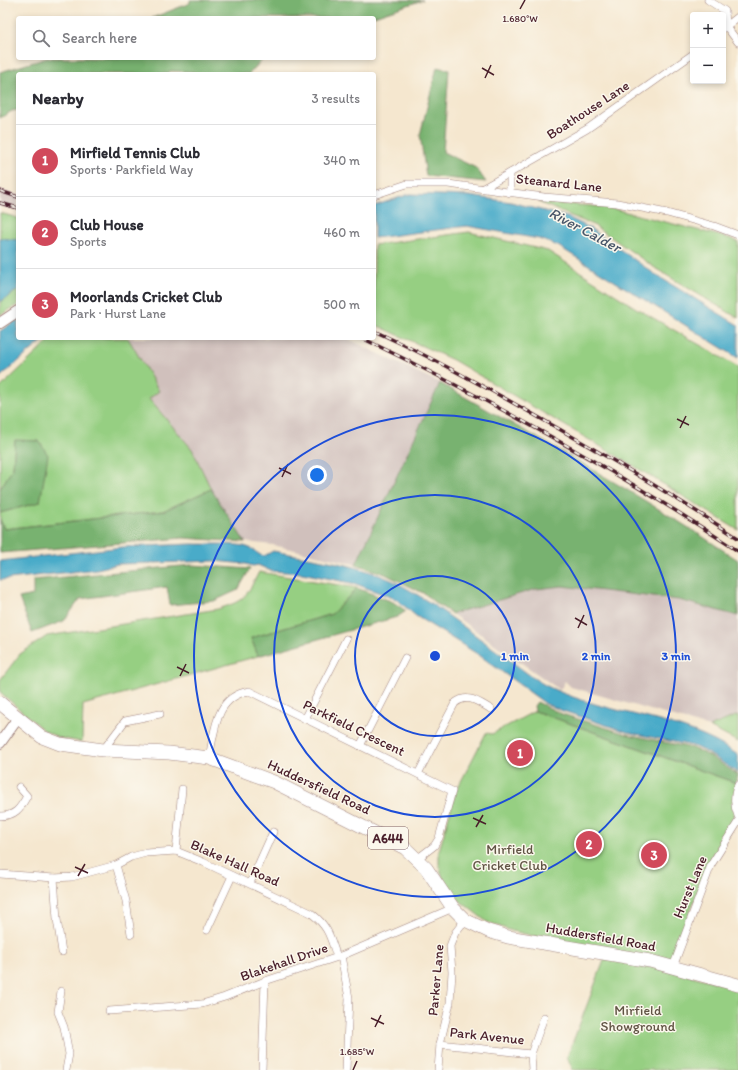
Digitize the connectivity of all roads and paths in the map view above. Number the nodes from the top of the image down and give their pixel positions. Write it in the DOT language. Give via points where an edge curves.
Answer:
graph roads {
  1 [pos="708,0"];
  2 [pos="725,12"];
  3 [pos="738,17"];
  4 [pos="726,26"];
  5 [pos="726,28"];
  6 [pos="738,42"];
  7 [pos="690,56"];
  8 [pos="510,173"];
  9 [pos="483,188"];
  10 [pos="510,193"];
  11 [pos="376,194"];
  12 [pos="738,236"];
  13 [pos="16,313"];
  14 [pos="0,323"];
  15 [pos="346,638"];
  16 [pos="405,658"];
  17 [pos="0,703"];
  18 [pos="491,708"];
  19 [pos="160,714"];
  20 [pos="18,718"];
  21 [pos="305,719"];
  22 [pos="0,743"];
  23 [pos="360,746"];
  24 [pos="102,750"];
  25 [pos="209,758"];
  26 [pos="418,774"];
  27 [pos="738,785"];
  28 [pos="19,786"];
  29 [pos="182,789"];
  30 [pos="0,816"];
  31 [pos="738,816"];
  32 [pos="738,822"];
  33 [pos="273,832"];
  34 [pos="176,851"];
  35 [pos="417,859"];
  36 [pos="116,865"];
  37 [pos="0,874"];
  38 [pos="232,876"];
  39 [pos="54,878"];
  40 [pos="250,883"];
  41 [pos="453,908"];
  42 [pos="465,920"];
  43 [pos="207,930"];
  44 [pos="131,934"];
  45 [pos="62,952"];
  46 [pos="339,956"];
  47 [pos="673,967"];
  48 [pos="265,981"];
  49 [pos="738,985"];
  50 [pos="61,991"];
  51 [pos="114,1009"];
  52 [pos="544,1016"];
  53 [pos="440,1044"];
  54 [pos="531,1054"];
  55 [pos="66,1070"];
  56 [pos="262,1070"];
  57 [pos="346,1070"];
  58 [pos="438,1070"];
  59 [pos="532,1070"];
  1 -- 2 [label="street"];
  3 -- 4 [label="street"];
  5 -- 6 [label="street"];
  7 -- 8 [label="street, Boathouse Lane" via="587,129"];
  8 -- 9 [label="street, Boathouse Lane"];
  8 -- 10 [label="street"];
  9 -- 10 [label="street, Steanard Lane"];
  9 -- 11 [label="street, Steanard Lane" via="448,184 407,184"];
  10 -- 12 [label="street, Steanard Lane" via="617,203 701,222"];
  13 -- 14 [label="street"];
  15 -- 21 [label="street"];
  16 -- 23 [label="street"];
  17 -- 20 [label="highway, Huddersfield Road / A644"];
  18 -- 26 [label="street" via="469,698 455,703"];
  19 -- 24 [label="street" via="125,721"];
  20 -- 22 [label="street"];
  20 -- 24 [label="highway, Huddersfield Road / A644" via="42,737 60,744"];
  21 -- 23 [label="street, Parkfield Crescent"];
  21 -- 25 [label="street, Parkfield Crescent" via="249,691 239,693 228,701 219,714"];
  23 -- 26 [label="street, Parkfield Crescent"];
  24 -- 25 [label="highway, Huddersfield Road / A644" via="170,753"];
  25 -- 35 [label="highway, Huddersfield Road / A644" via="250,772 311,799 405,848"];
  26 -- 35 [label="street, Parkfield Crescent" via="452,791 439,838 434,846"];
  27 -- 31 [label="street" via="734,803"];
  28 -- 30 [label="street" via="27,796 21,807 10,816"];
  29 -- 34 [label="street"];
  32 -- 47 [label="street, Hurst Lane" via="711,865"];
  33 -- 40 [label="street"];
  34 -- 36 [label="street, Blake Hall Road" via="146,852"];
  34 -- 38 [label="street, Blake Hall Road"];
  35 -- 41 [label="highway, Huddersfield Road / A644"];
  36 -- 39 [label="street, Blake Hall Road" via="72,877"];
  36 -- 44 [label="street" via="126,901"];
  37 -- 39 [label="street, Blake Hall Road"];
  38 -- 40 [label="street, Blake Hall Road"];
  38 -- 43 [label="street"];
  39 -- 45 [label="street" via="56,920"];
  40 -- 46 [label="street, Blake Hall Road" via="311,913 324,923"];
  41 -- 42 [label="highway, Huddersfield Road / A644"];
  41 -- 46 [label="street, Blakehall Drive"];
  42 -- 47 [label="highway, Huddersfield Road / A644" via="508,937"];
  42 -- 53 [label="street, Parker Lane" via="454,934 450,946 450,1003"];
  46 -- 48 [label="street, Blakehall Drive"];
  46 -- 57 [label="street, Blake Hall Road" via="349,998"];
  47 -- 49 [label="highway, Huddersfield Road / A644"];
  48 -- 51 [label="street, Blakehall Drive" via="202,1004"];
  48 -- 56 [label="street"];
  50 -- 55 [label="street" via="58,1012 64,1027 68,1054"];
  52 -- 54 [label="street, Park Avenue"];
  53 -- 54 [label="street, Park Avenue"];
  53 -- 58 [label="street, Parker Lane"];
  54 -- 59 [label="street, Park Avenue"];
}
